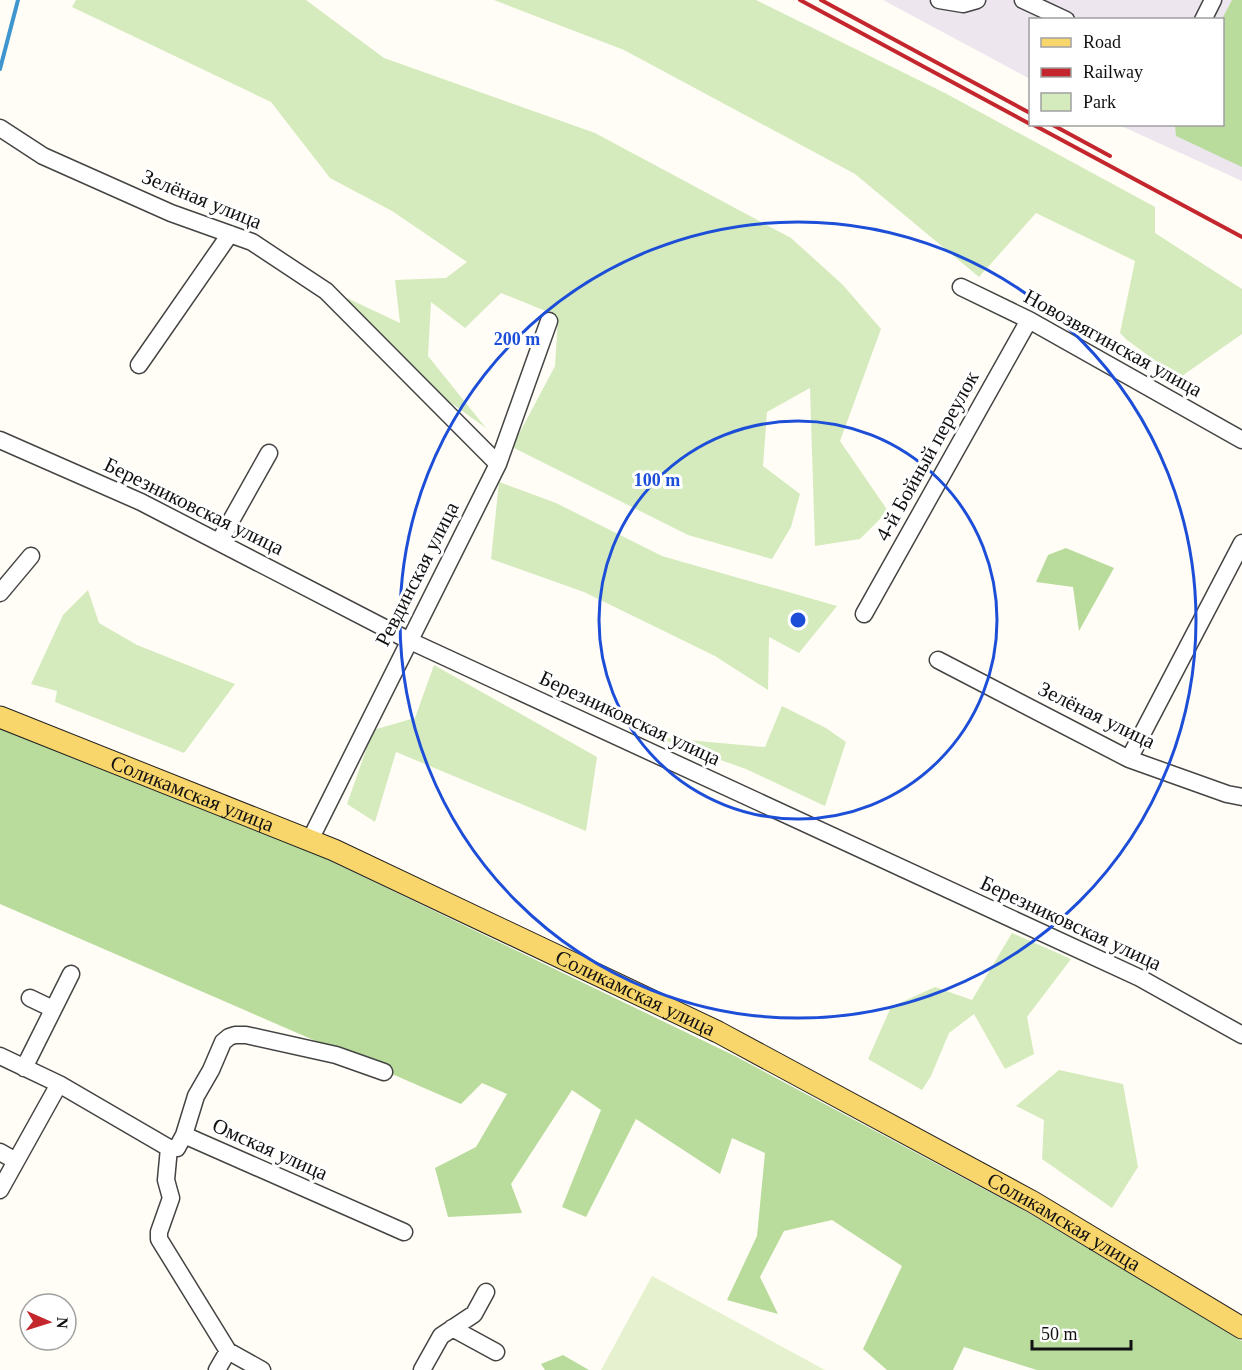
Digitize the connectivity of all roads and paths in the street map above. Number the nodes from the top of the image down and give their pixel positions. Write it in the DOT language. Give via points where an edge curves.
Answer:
graph roads {
  1 [pos="939,0"];
  2 [pos="977,0"];
  3 [pos="1023,0"];
  4 [pos="1213,0"];
  5 [pos="1062,18"];
  6 [pos="1204,18"];
  7 [pos="0,128"];
  8 [pos="230,234"];
  9 [pos="962,287"];
  10 [pos="1029,320"];
  11 [pos="549,321"];
  12 [pos="139,365"];
  13 [pos="0,440"];
  14 [pos="1242,440"];
  15 [pos="269,453"];
  16 [pos="498,464"];
  17 [pos="219,542"];
  18 [pos="1242,543"];
  19 [pos="31,556"];
  20 [pos="0,593"];
  21 [pos="864,614"];
  22 [pos="408,640"];
  23 [pos="938,660"];
  24 [pos="0,717"];
  25 [pos="1129,759"];
  26 [pos="1242,797"];
  27 [pos="310,840"];
  28 [pos="71,974"];
  29 [pos="30,998"];
  30 [pos="54,1009"];
  31 [pos="1242,1035"];
  32 [pos="0,1056"];
  33 [pos="24,1068"];
  34 [pos="384,1072"];
  35 [pos="59,1084"];
  36 [pos="184,1135"];
  37 [pos="169,1148"];
  38 [pos="0,1152"];
  39 [pos="16,1161"];
  40 [pos="0,1190"];
  41 [pos="404,1232"];
  42 [pos="486,1292"];
  43 [pos="452,1328"];
  44 [pos="1242,1328"];
  45 [pos="228,1352"];
  46 [pos="496,1352"];
  47 [pos="217,1370"];
  48 [pos="262,1370"];
  49 [pos="422,1370"];
  1 -- 2 [label="street" via="963,4"];
  3 -- 5 [label="street"];
  4 -- 6 [label="street"];
  7 -- 8 [label="street, Зелёная улица" via="43,156 171,213"];
  8 -- 12 [label="street"];
  8 -- 16 [label="street, Зелёная улица" via="252,242 326,291"];
  9 -- 10 [label="street, Новозвягинская улица"];
  10 -- 14 [label="street, Новозвягинская улица"];
  10 -- 21 [label="street, 4-й Бойный переулок"];
  11 -- 16 [label="street, Ревдинская улица"];
  13 -- 17 [label="street, Березниковская улица" via="141,502"];
  15 -- 17 [label="street"];
  16 -- 22 [label="street, Ревдинская улица"];
  17 -- 22 [label="street, Березниковская улица"];
  18 -- 25 [label="street"];
  19 -- 20 [label="street"];
  22 -- 27 [label="street, Ревдинская улица"];
  22 -- 31 [label="street, Березниковская улица" via="1140,978"];
  23 -- 25 [label="street, Зелёная улица"];
  24 -- 27 [label="main road, Соликамская улица"];
  25 -- 26 [label="street, Зелёная улица"];
  27 -- 44 [label="main road, Соликамская улица" via="718,1032 1034,1202"];
  28 -- 30 [label="street"];
  29 -- 30 [label="street"];
  30 -- 33 [label="street"];
  32 -- 33 [label="street"];
  33 -- 35 [label="street"];
  34 -- 36 [label="street" via="336,1055 246,1035 228,1037 196,1096"];
  35 -- 37 [label="street"];
  35 -- 39 [label="street"];
  36 -- 37 [label="street, Омская улица" via="177,1148"];
  36 -- 41 [label="street, Омская улица"];
  37 -- 45 [label="street" via="166,1180 171,1198 159,1239"];
  38 -- 39 [label="street"];
  39 -- 40 [label="street"];
  42 -- 43 [label="street" via="474,1314"];
  43 -- 46 [label="street"];
  43 -- 49 [label="street" via="441,1336"];
  45 -- 47 [label="street"];
  45 -- 48 [label="street"];
}
